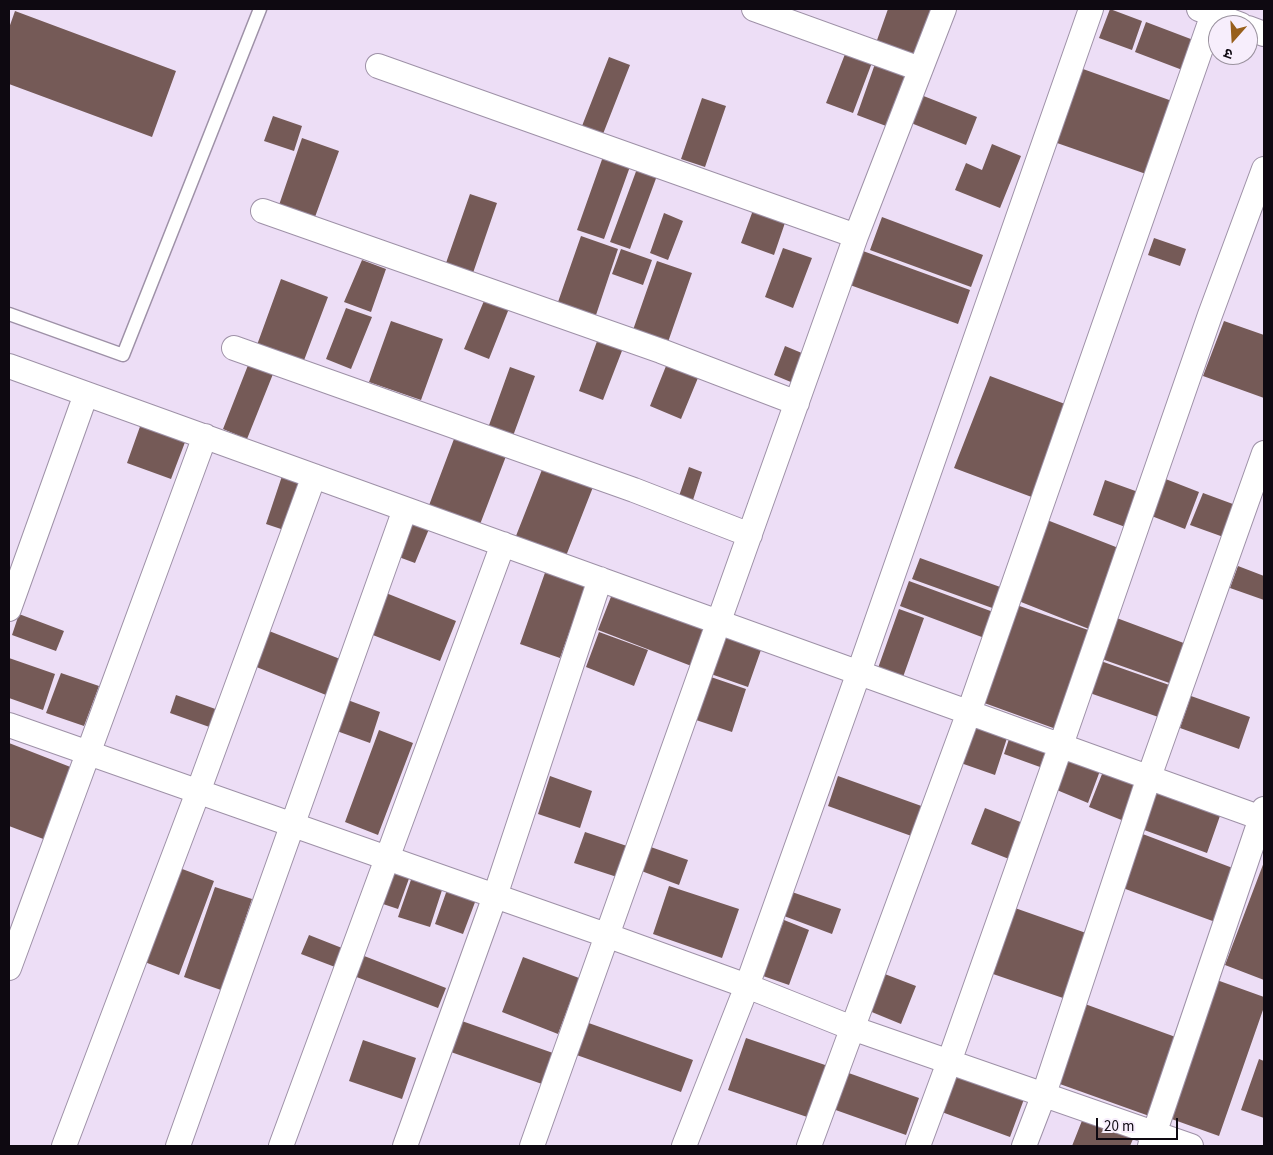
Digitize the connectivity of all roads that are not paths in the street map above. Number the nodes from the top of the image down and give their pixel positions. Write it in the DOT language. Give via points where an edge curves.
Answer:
graph roads {
  1 [pos="260,9"];
  2 [pos="754,9"];
  3 [pos="944,9"];
  4 [pos="1091,9"];
  5 [pos="1206,11"];
  6 [pos="378,66"];
  7 [pos="920,69"];
  8 [pos="1264,169"];
  9 [pos="263,211"];
  10 [pos="856,236"];
  11 [pos="9,314"];
  12 [pos="234,348"];
  13 [pos="9,366"];
  14 [pos="86,394"];
  15 [pos="797,403"];
  16 [pos="205,436"];
  17 [pos="1264,452"];
  18 [pos="314,476"];
  19 [pos="405,509"];
  20 [pos="750,536"];
  21 [pos="503,544"];
  22 [pos="600,579"];
  23 [pos="9,609"];
  24 [pos="718,622"];
  25 [pos="859,672"];
  26 [pos="969,712"];
  27 [pos="9,726"];
  28 [pos="1061,745"];
  29 [pos="88,753"];
  30 [pos="1149,777"];
  31 [pos="198,792"];
  32 [pos="1263,815"];
  33 [pos="292,825"];
  34 [pos="388,859"];
  35 [pos="495,896"];
  36 [pos="606,935"];
  37 [pos="9,968"];
  38 [pos="747,986"];
  39 [pos="852,1028"];
  40 [pos="950,1062"];
  41 [pos="1044,1094"];
  42 [pos="1152,1140"];
  43 [pos="64,1146"];
  44 [pos="178,1146"];
  45 [pos="281,1146"];
  46 [pos="405,1146"];
  47 [pos="532,1146"];
  48 [pos="684,1146"];
  49 [pos="808,1146"];
  50 [pos="918,1146"];
  51 [pos="1024,1146"];
  52 [pos="1191,1146"];
  1 -- 11 [label="lane" via="123,355"];
  2 -- 7 [label="street"];
  3 -- 7 [label="street"];
  4 -- 25 [label="street"];
  5 -- 26 [label="street"];
  6 -- 10 [label="street"];
  7 -- 10 [label="street"];
  8 -- 28 [label="street"];
  9 -- 15 [label="street" via="661,351"];
  10 -- 15 [label="street"];
  12 -- 20 [label="street" via="634,490"];
  13 -- 14 [label="street"];
  14 -- 16 [label="street"];
  14 -- 23 [label="street"];
  15 -- 20 [label="street"];
  16 -- 18 [label="street"];
  16 -- 29 [label="street"];
  17 -- 30 [label="street"];
  18 -- 19 [label="street"];
  18 -- 31 [label="street"];
  19 -- 21 [label="street"];
  19 -- 33 [label="street"];
  20 -- 24 [label="street"];
  21 -- 22 [label="street"];
  21 -- 34 [label="street"];
  22 -- 24 [label="street"];
  22 -- 35 [label="street"];
  24 -- 25 [label="street"];
  24 -- 36 [label="street"];
  25 -- 26 [label="street"];
  25 -- 38 [label="street"];
  26 -- 28 [label="street"];
  26 -- 39 [label="street"];
  27 -- 29 [label="street"];
  28 -- 30 [label="street"];
  28 -- 40 [label="street"];
  29 -- 31 [label="street"];
  29 -- 37 [label="street"];
  30 -- 32 [label="street"];
  30 -- 41 [label="street"];
  31 -- 33 [label="street"];
  31 -- 43 [label="street"];
  32 -- 42 [label="street"];
  33 -- 34 [label="street"];
  33 -- 44 [label="street"];
  34 -- 35 [label="street"];
  34 -- 45 [label="street"];
  35 -- 36 [label="street"];
  35 -- 46 [label="street"];
  36 -- 38 [label="street"];
  36 -- 47 [label="street"];
  38 -- 39 [label="street"];
  38 -- 48 [label="street"];
  39 -- 40 [label="street"];
  39 -- 49 [label="street"];
  40 -- 41 [label="street"];
  40 -- 50 [label="street"];
  41 -- 42 [label="street"];
  41 -- 51 [label="street"];
  42 -- 52 [label="street"];
}
